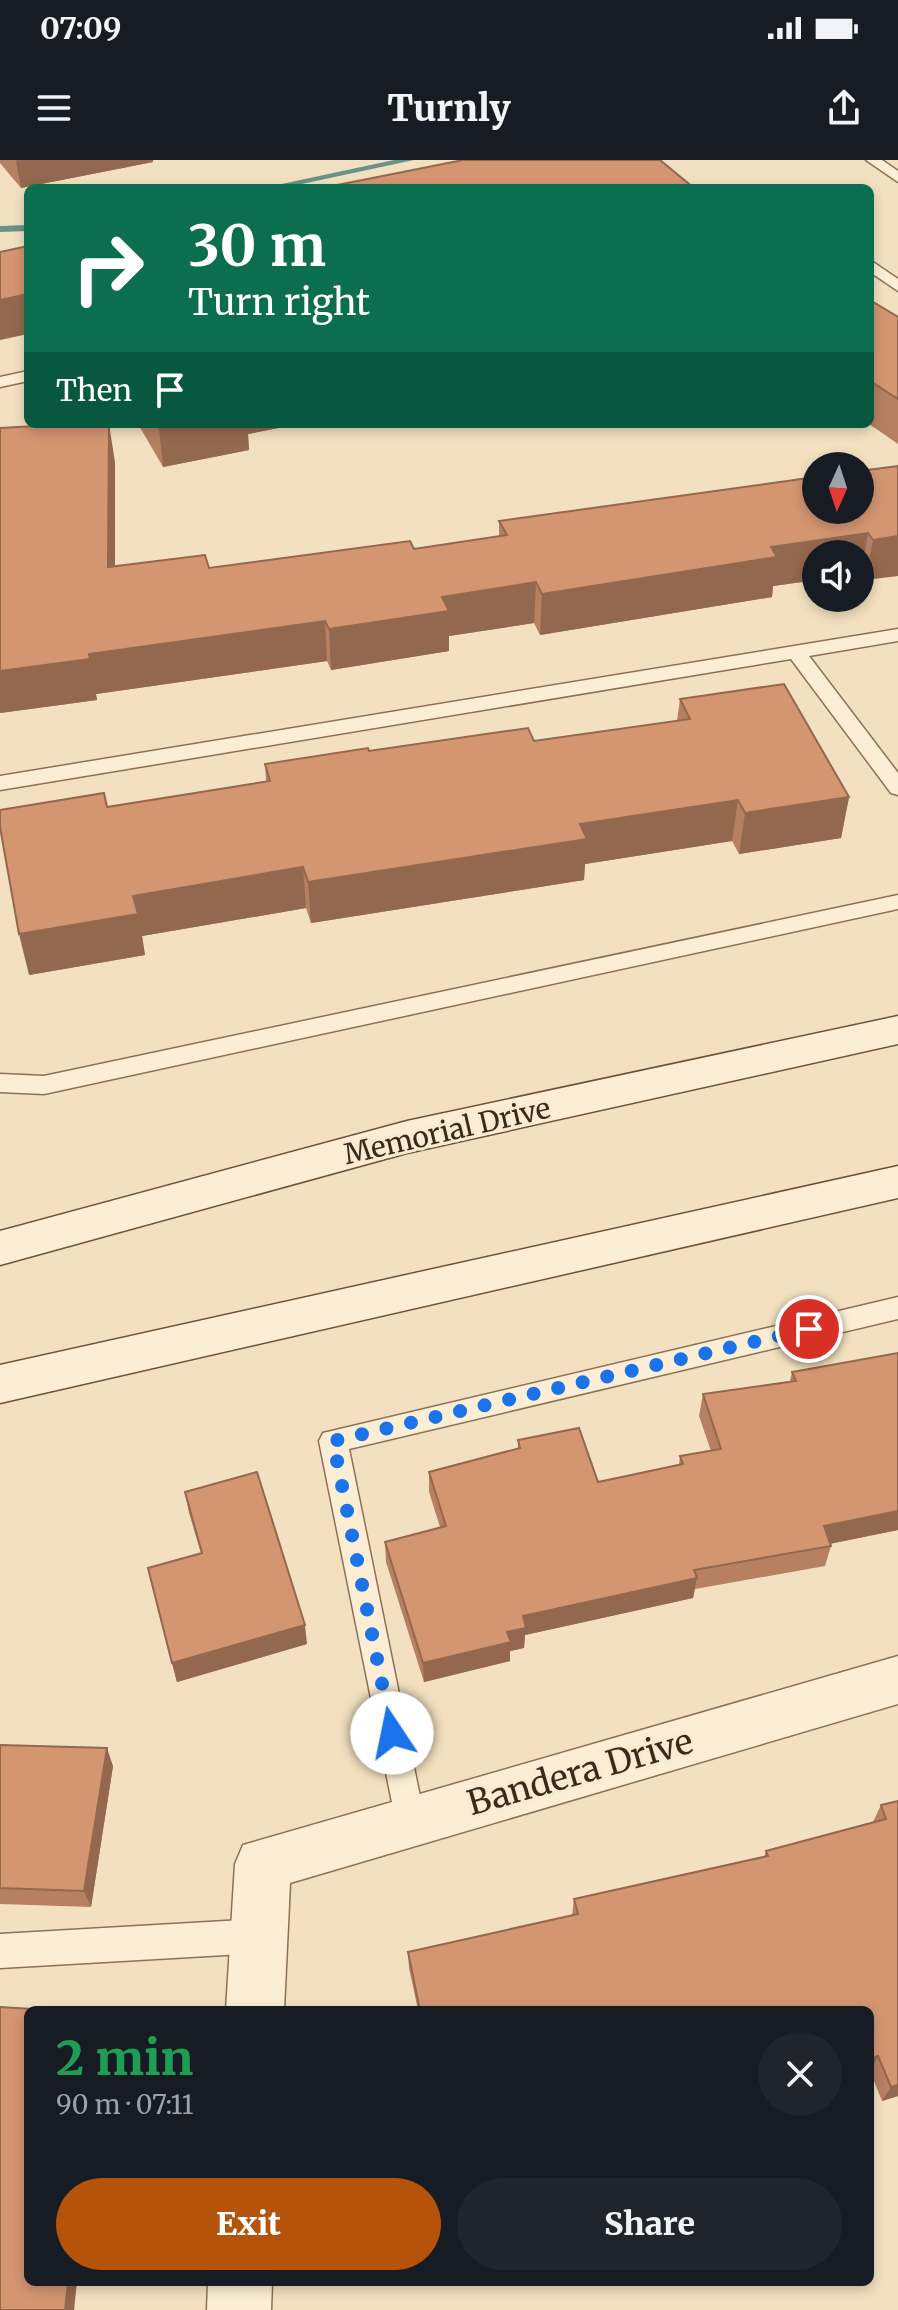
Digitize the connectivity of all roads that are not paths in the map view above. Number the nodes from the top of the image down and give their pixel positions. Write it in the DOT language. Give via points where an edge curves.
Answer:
graph roads {
  1 [pos="873,160"];
  2 [pos="898,178"];
  3 [pos="874,268"];
  4 [pos="898,286"];
  5 [pos="24,377"];
  6 [pos="0,382"];
  7 [pos="898,635"];
  8 [pos="796,652"];
  9 [pos="0,783"];
  10 [pos="898,788"];
  11 [pos="898,902"];
  12 [pos="898,1030"];
  13 [pos="0,1083"];
  14 [pos="898,1182"];
  15 [pos="0,1248"];
  16 [pos="898,1308"];
  17 [pos="0,1384"];
  18 [pos="898,1680"];
  19 [pos="409,1821"];
  20 [pos="259,1936"];
  21 [pos="0,1951"];
  22 [pos="255,2006"];
  23 [pos="240,2286"];
  24 [pos="239,2310"];
  1 -- 2 [label="lane"];
  3 -- 4 [label="lane"];
  5 -- 6 [label="lane"];
  7 -- 8 [label="lane"];
  8 -- 9 [label="lane"];
  8 -- 10 [label="lane"];
  11 -- 13 [label="lane" via="44,1085"];
  12 -- 15 [label="main road, Memorial Drive" via="407,1137"];
  14 -- 17 [label="main road"];
  16 -- 19 [label="lane" via="333,1441"];
  18 -- 19 [label="main road, Bandera Drive"];
  19 -- 20 [label="main road, Bandera Drive" via="263,1864"];
  20 -- 21 [label="lane"];
  20 -- 22 [label="main road"];
  23 -- 24 [label="main road"];
}
